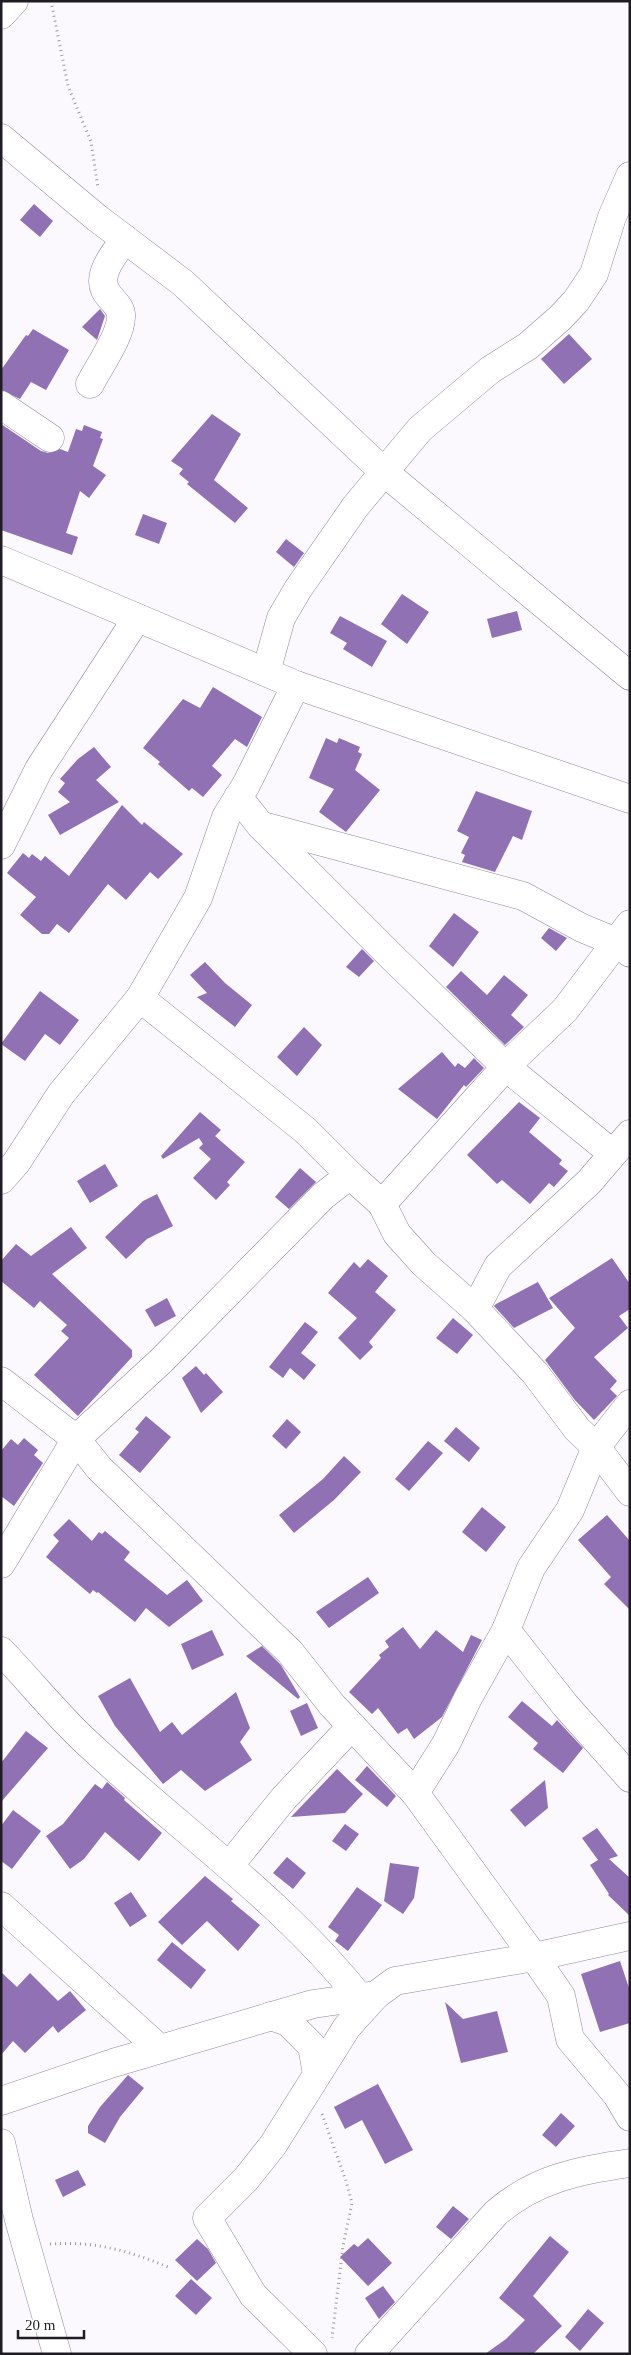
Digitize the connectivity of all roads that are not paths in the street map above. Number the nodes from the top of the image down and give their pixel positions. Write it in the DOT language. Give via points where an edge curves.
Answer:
graph roads {
  1 [pos="14,1"];
  2 [pos="1,15"];
  3 [pos="1,138"];
  4 [pos="630,176"];
  5 [pos="125,239"];
  6 [pos="90,384"];
  7 [pos="1,406"];
  8 [pos="50,438"];
  9 [pos="384,472"];
  10 [pos="1,560"];
  11 [pos="137,618"];
  12 [pos="266,672"];
  13 [pos="630,676"];
  14 [pos="296,685"];
  15 [pos="238,797"];
  16 [pos="630,799"];
  17 [pos="261,826"];
  18 [pos="1,845"];
  19 [pos="625,940"];
  20 [pos="140,998"];
  21 [pos="506,1068"];
  22 [pos="621,1143"];
  23 [pos="350,1175"];
  24 [pos="1,1180"];
  25 [pos="382,1204"];
  26 [pos="475,1309"];
  27 [pos="1,1380"];
  28 [pos="630,1404"];
  29 [pos="76,1439"];
  30 [pos="596,1447"];
  31 [pos="630,1492"];
  32 [pos="1,1564"];
  33 [pos="506,1630"];
  34 [pos="1,1651"];
  35 [pos="352,1726"];
  36 [pos="630,1778"];
  37 [pos="415,1792"];
  38 [pos="229,1866"];
  39 [pos="1,1906"];
  40 [pos="630,1936"];
  41 [pos="534,1958"];
  42 [pos="368,1997"];
  43 [pos="271,2016"];
  44 [pos="160,2049"];
  45 [pos="314,2081"];
  46 [pos="1,2101"];
  47 [pos="630,2117"];
  48 [pos="1,2143"];
  49 [pos="630,2163"];
  50 [pos="322,2348"];
  51 [pos="57,2354"];
  52 [pos="369,2354"];
  1 -- 2 [label="street"];
  3 -- 5 [label="street"];
  4 -- 9 [label="street" via="622,189 594,274 576,301 528,346 490,370 420,429"];
  5 -- 6 [label="street" via="106,266 104,278 106,293 122,315 120,328"];
  5 -- 9 [label="street" via="183,283"];
  7 -- 8 [label="street"];
  9 -- 12 [label="street" via="355,507 294,596 282,618"];
  9 -- 13 [label="street"];
  10 -- 11 [label="street"];
  11 -- 12 [label="street"];
  11 -- 18 [label="street" via="39,770"];
  12 -- 14 [label="street"];
  14 -- 15 [label="street"];
  14 -- 16 [label="street"];
  15 -- 17 [label="street"];
  15 -- 20 [label="street" via="226,817 198,898"];
  17 -- 19 [label="street" via="524,896 582,928"];
  17 -- 21 [label="street"];
  19 -- 21 [label="street" via="565,1010"];
  20 -- 23 [label="street" via="305,1130"];
  20 -- 24 [label="street" via="60,1094 16,1163"];
  21 -- 22 [label="street"];
  21 -- 25 [label="street"];
  22 -- 26 [label="street" via="589,1182 498,1266"];
  23 -- 25 [label="street"];
  23 -- 29 [label="street" via="323,1196 161,1361"];
  25 -- 26 [label="street" via="410,1249"];
  26 -- 30 [label="street" via="535,1373 577,1429"];
  27 -- 29 [label="street"];
  28 -- 30 [label="street"];
  29 -- 32 [label="street"];
  29 -- 35 [label="street" via="99,1468 290,1652"];
  30 -- 31 [label="street"];
  30 -- 33 [label="street" via="570,1510 531,1568"];
  33 -- 36 [label="street" via="565,1706"];
  33 -- 37 [label="street" via="446,1744"];
  34 -- 38 [label="street" via="80,1737"];
  35 -- 37 [label="street"];
  35 -- 38 [label="street" via="284,1798"];
  37 -- 41 [label="street"];
  38 -- 42 [label="street"];
  39 -- 44 [label="street"];
  40 -- 41 [label="street"];
  41 -- 42 [label="street" via="395,1981"];
  41 -- 47 [label="street" via="562,1996 570,2039 617,2095"];
  42 -- 43 [label="street" via="313,2004"];
  42 -- 45 [label="street"];
  43 -- 44 [label="street"];
  43 -- 45 [label="street" via="288,2022 312,2046"];
  44 -- 46 [label="street"];
  45 -- 50 [label="street" via="273,2145 246,2179 207,2218 254,2295"];
  48 -- 51 [label="street"];
  49 -- 52 [label="street" via="556,2179 528,2188 512,2198"];
}
